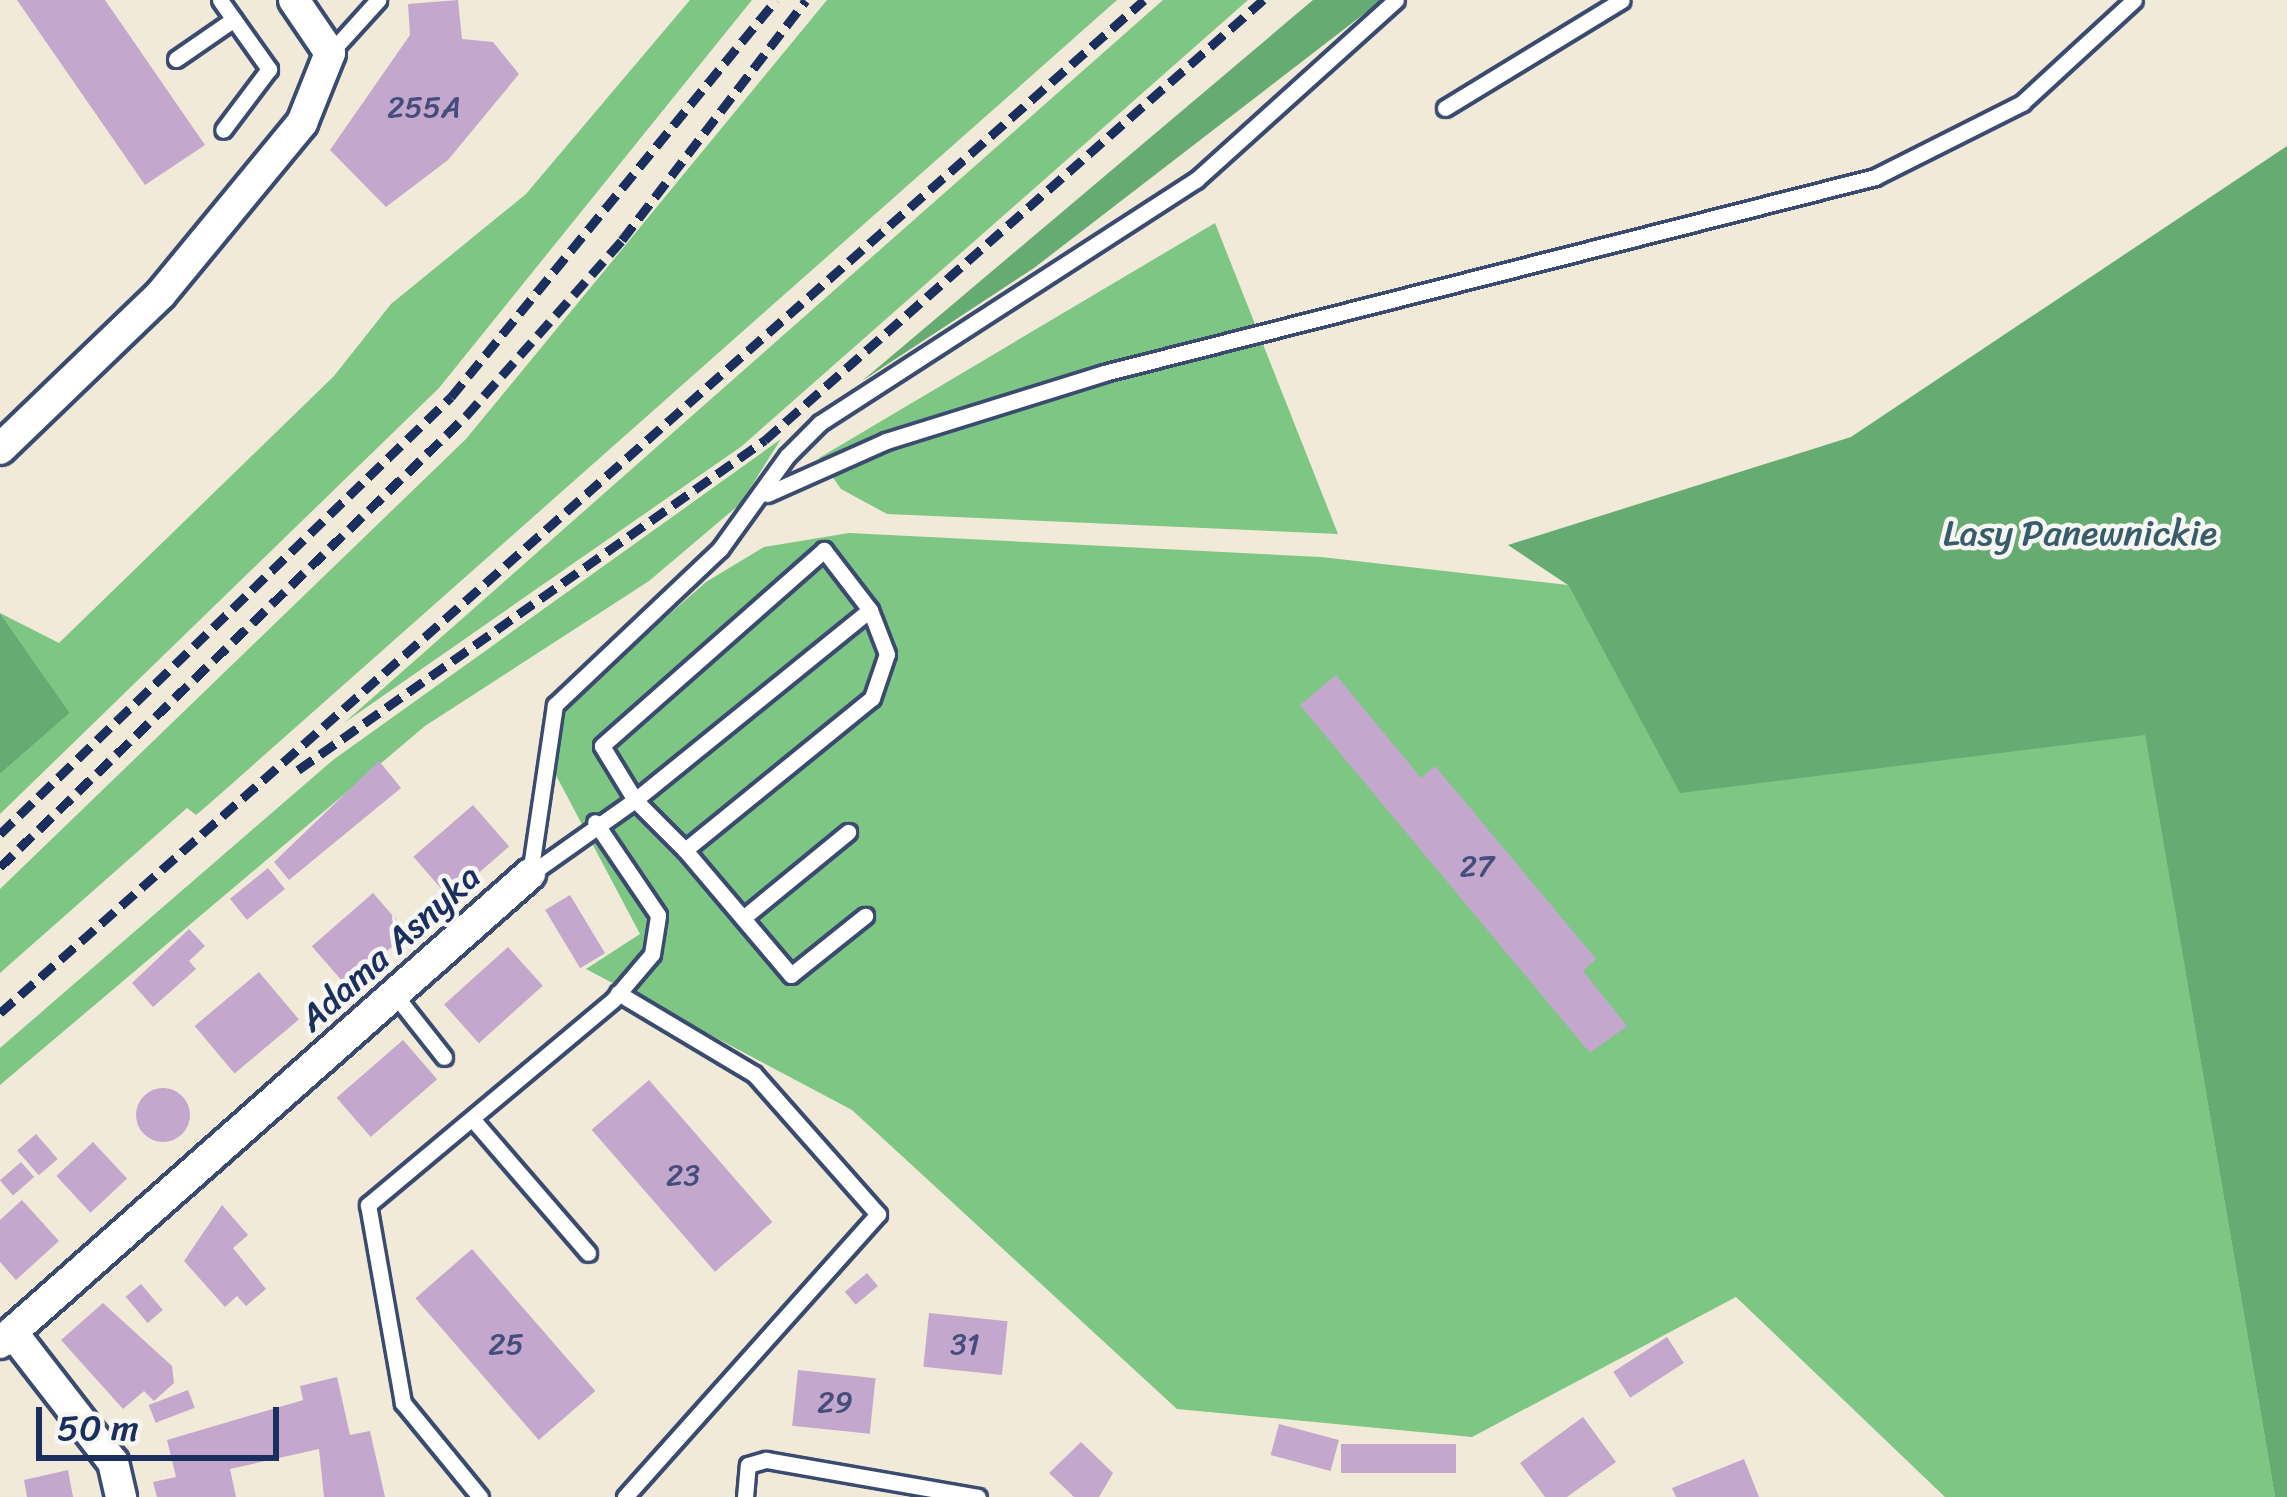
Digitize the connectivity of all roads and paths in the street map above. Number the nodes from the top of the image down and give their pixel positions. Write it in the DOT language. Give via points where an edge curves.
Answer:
graph roads {
  1 [pos="220,0"];
  2 [pos="294,0"];
  3 [pos="378,0"];
  4 [pos="1396,0"];
  5 [pos="1622,0"];
  6 [pos="2134,0"];
  7 [pos="234,20"];
  8 [pos="330,53"];
  9 [pos="176,59"];
  10 [pos="1445,108"];
  11 [pos="224,130"];
  12 [pos="0,449"];
  13 [pos="767,494"];
  14 [pos="870,610"];
  15 [pos="635,800"];
  16 [pos="595,822"];
  17 [pos="848,832"];
  18 [pos="685,850"];
  19 [pos="530,874"];
  20 [pos="865,916"];
  21 [pos="742,917"];
  22 [pos="618,993"];
  23 [pos="395,995"];
  24 [pos="444,1057"];
  25 [pos="475,1122"];
  26 [pos="588,1253"];
  27 [pos="6,1338"];
  28 [pos="121,1497"];
  29 [pos="480,1497"];
  30 [pos="625,1497"];
  31 [pos="745,1497"];
  32 [pos="978,1497"];
  1 -- 7 [label="lane"];
  2 -- 8 [label="street"];
  3 -- 8 [label="lane"];
  4 -- 13 [label="lane, Adama Asnyka" via="1196,180 820,423"];
  5 -- 10 [label="lane"];
  6 -- 13 [label="lane" via="2022,103 1875,176 1104,374 886,441"];
  7 -- 9 [label="lane"];
  7 -- 11 [label="lane" via="269,69"];
  8 -- 12 [label="street" via="302,123 259,177 161,294"];
  13 -- 19 [label="lane, Adama Asnyka" via="555,705"];
  14 -- 15 [label="lane"];
  14 -- 15 [label="lane" via="824,550 610,732 604,760"];
  14 -- 18 [label="lane" via="886,654 872,698"];
  15 -- 16 [label="lane"];
  15 -- 18 [label="lane"];
  16 -- 19 [label="lane"];
  16 -- 22 [label="lane" via="660,926"];
  17 -- 21 [label="lane"];
  18 -- 21 [label="lane"];
  19 -- 23 [label="street, Adama Asnyka"];
  20 -- 21 [label="lane" via="791,975"];
  22 -- 25 [label="lane"];
  22 -- 30 [label="lane" via="754,1073 878,1214"];
  23 -- 24 [label="lane"];
  23 -- 27 [label="street, Adama Asnyka"];
  25 -- 26 [label="lane"];
  25 -- 29 [label="lane" via="382,1189 365,1228 403,1402"];
  27 -- 28 [label="street" via="113,1462"];
  31 -- 32 [label="lane" via="748,1465 766,1460"];
}
